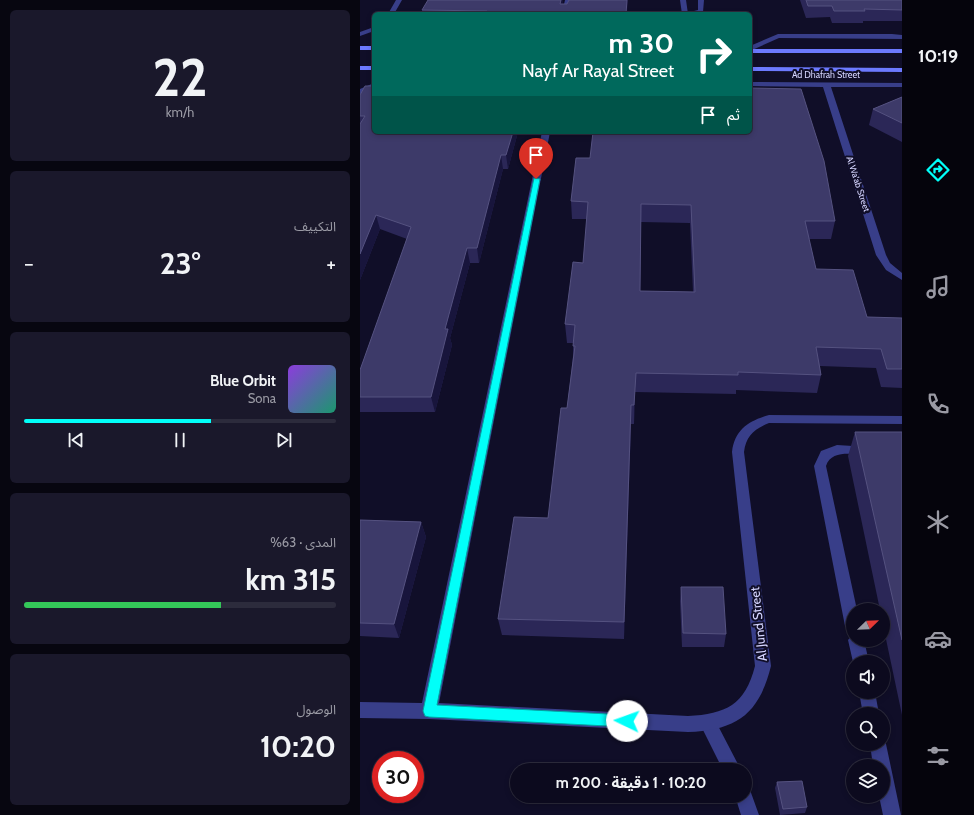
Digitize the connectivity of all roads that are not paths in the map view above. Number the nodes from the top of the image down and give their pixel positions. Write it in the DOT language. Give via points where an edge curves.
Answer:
graph roads {
  1 [pos="399,0"];
  2 [pos="568,0"];
  3 [pos="683,0"];
  4 [pos="700,0"];
  5 [pos="392,12"];
  6 [pos="565,12"];
  7 [pos="685,12"];
  8 [pos="696,12"];
  9 [pos="372,30"];
  10 [pos="360,35"];
  11 [pos="372,36"];
  12 [pos="902,37"];
  13 [pos="360,48"];
  14 [pos="372,48"];
  15 [pos="752,49"];
  16 [pos="752,50"];
  17 [pos="902,52"];
  18 [pos="360,68"];
  19 [pos="372,68"];
  20 [pos="752,69"];
  21 [pos="902,70"];
  22 [pos="360,82"];
  23 [pos="372,82"];
  24 [pos="752,84"];
  25 [pos="826,84"];
  26 [pos="902,85"];
  27 [pos="372,86"];
  28 [pos="360,92"];
  29 [pos="546,134"];
  30 [pos="902,277"];
  31 [pos="902,420"];
  32 [pos="881,450"];
  33 [pos="848,603"];
  34 [pos="360,710"];
  35 [pos="429,711"];
  36 [pos="708,724"];
  37 [pos="728,763"];
  38 [pos="746,803"];
  39 [pos="890,803"];
  40 [pos="750,815"];
  41 [pos="892,815"];
  1 -- 5 [label="street"];
  2 -- 6 [label="street"];
  3 -- 7 [label="street"];
  4 -- 8 [label="street" via="702,11"];
  9 -- 10 [label="street"];
  10 -- 11 [label="street"];
  12 -- 15 [label="street" via="778,36"];
  13 -- 14 [label="main road"];
  16 -- 17 [label="main road"];
  18 -- 19 [label="main road"];
  20 -- 21 [label="main road, Ad Dhafrah Street"];
  22 -- 23 [label="street"];
  24 -- 25 [label="street, Ad Dhafrah Street"];
  25 -- 26 [label="street, Ad Dhafrah Street"];
  25 -- 30 [label="street, Al Wa'ab Street" via="882,258 891,270"];
  27 -- 28 [label="street"];
  29 -- 35 [label="street"];
  31 -- 36 [label="street, Al Jund Street" via="769,419 759,422 742,434 738,442 738,452 763,666 754,695 743,708 727,719"];
  32 -- 33 [label="street" via="838,450 830,452 820,461"];
  34 -- 35 [label="street, Al Jund Street"];
  35 -- 36 [label="street, Al Jund Street"];
  36 -- 37 [label="street"];
  38 -- 40 [label="street"];
  39 -- 41 [label="street"];
}
